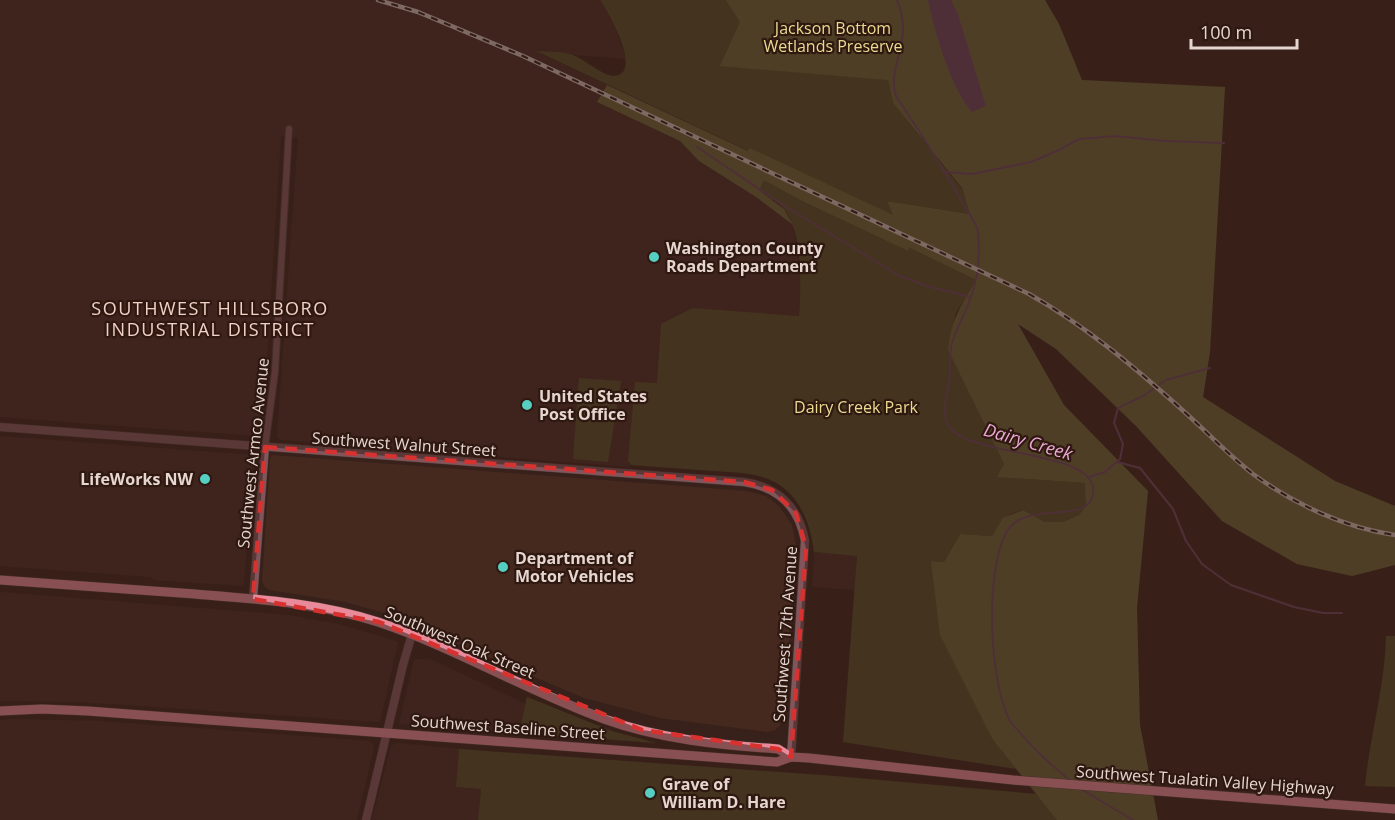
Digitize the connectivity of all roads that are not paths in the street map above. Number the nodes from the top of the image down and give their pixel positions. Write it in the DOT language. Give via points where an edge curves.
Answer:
graph roads {
  1 [pos="289,129"];
  2 [pos="0,428"];
  3 [pos="265,447"];
  4 [pos="796,513"];
  5 [pos="0,579"];
  6 [pos="253,599"];
  7 [pos="412,634"];
  8 [pos="0,711"];
  9 [pos="386,733"];
  10 [pos="791,757"];
  11 [pos="1013,780"];
  12 [pos="1395,809"];
  13 [pos="366,820"];
  1 -- 3 [label="street, Southwest Armco Avenue" via="275,372"];
  2 -- 3 [label="street, Southwest Walnut Street"];
  3 -- 4 [label="street, Southwest Walnut Street" via="744,482 772,490"];
  3 -- 6 [label="street, Southwest Armco Avenue"];
  4 -- 10 [label="street, Southwest 17th Avenue" via="806,548"];
  5 -- 6 [label="highway, Southwest Oak Street"];
  6 -- 7 [label="highway, Southwest Oak Street" via="342,612"];
  7 -- 9 [label="street"];
  7 -- 10 [label="highway, Southwest Oak Street" via="607,720 681,738 778,749"];
  8 -- 9 [label="highway, Southwest Baseline Street" via="88,711"];
  9 -- 10 [label="highway, Southwest Baseline Street" via="777,762"];
  9 -- 13 [label="street"];
  10 -- 11 [label="highway, Southwest Baseline Street"];
  11 -- 12 [label="highway, Southwest Tualatin Valley Highway"];
}
